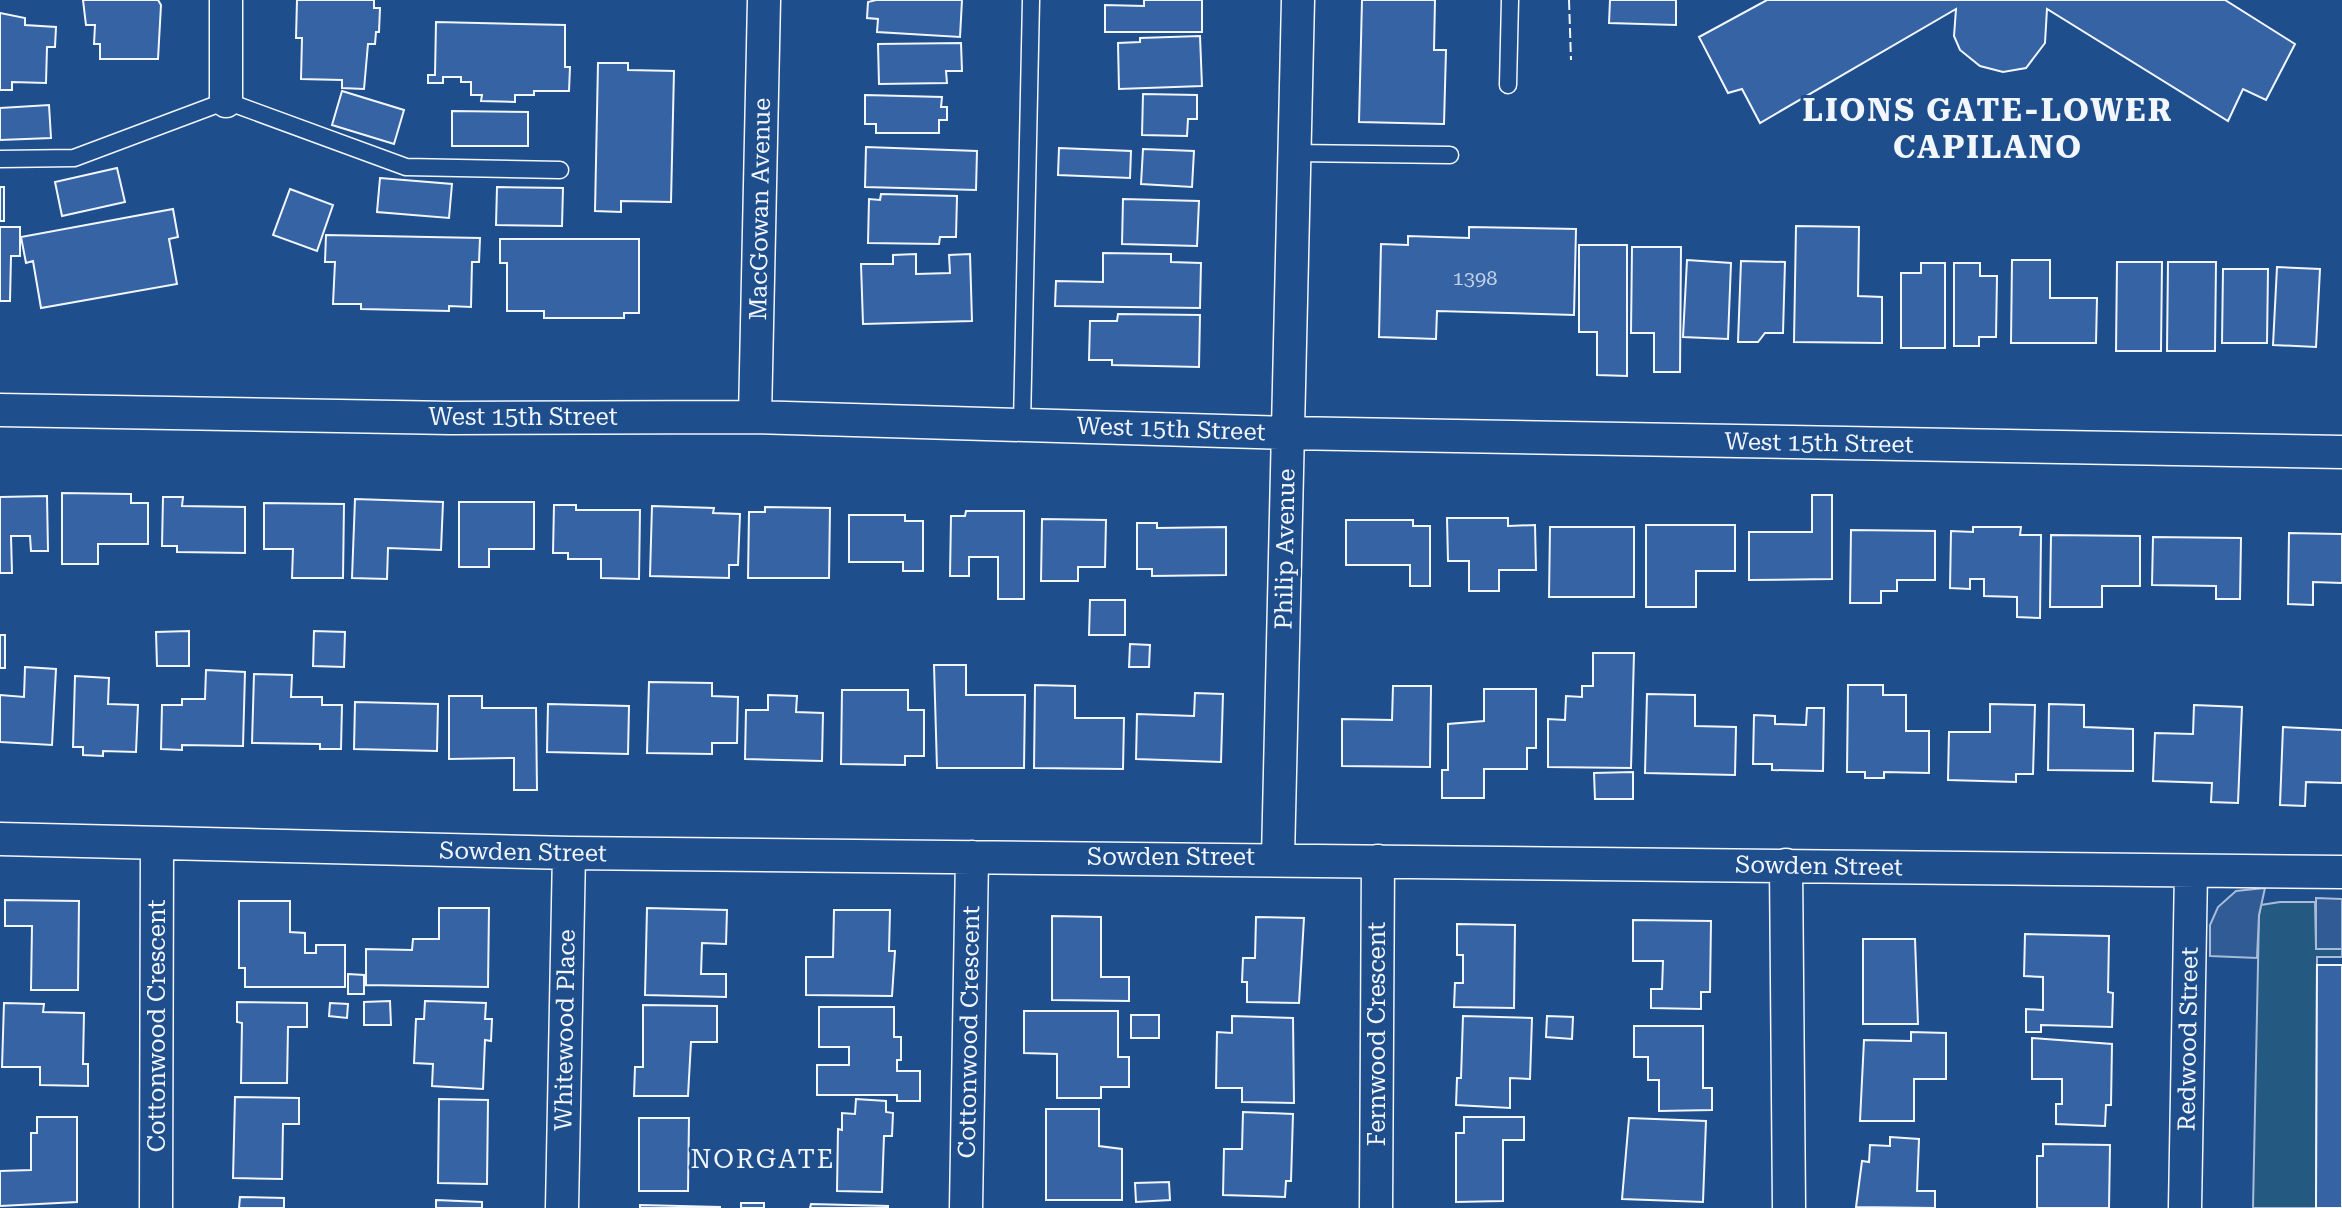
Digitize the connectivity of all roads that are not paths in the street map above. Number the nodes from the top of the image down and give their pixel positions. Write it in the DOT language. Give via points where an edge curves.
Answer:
graph roads {
  1 [pos="226,0"];
  2 [pos="764,0"];
  3 [pos="1031,0"];
  4 [pos="1298,0"];
  5 [pos="1510,0"];
  6 [pos="1508,85"];
  7 [pos="226,101"];
  8 [pos="1294,153"];
  9 [pos="1450,155"];
  10 [pos="0,159"];
  11 [pos="560,170"];
  12 [pos="0,410"];
  13 [pos="755,417"];
  14 [pos="1022,424"];
  15 [pos="1288,433"];
  16 [pos="2342,452"];
  17 [pos="0,839"];
  18 [pos="157,845"];
  19 [pos="569,853"];
  20 [pos="972,857"];
  21 [pos="1278,858"];
  22 [pos="1378,861"];
  23 [pos="1786,865"];
  24 [pos="2191,871"];
  25 [pos="2342,872"];
  26 [pos="156,1208"];
  27 [pos="562,1208"];
  28 [pos="966,1208"];
  29 [pos="1376,1208"];
  30 [pos="1789,1208"];
  31 [pos="2185,1208"];
  1 -- 7 [label="street"];
  2 -- 13 [label="street, MacGowan Avenue"];
  3 -- 14 [label="lane"];
  4 -- 8 [label="street, Philip Avenue"];
  5 -- 6 [label="lane"];
  7 -- 10 [label="lane" via="74,158"];
  7 -- 11 [label="lane" via="406,167"];
  8 -- 9 [label="lane"];
  8 -- 15 [label="street, Philip Avenue"];
  12 -- 13 [label="street, West 15th Street"];
  13 -- 14 [label="street, West 15th Street"];
  14 -- 15 [label="street, West 15th Street"];
  15 -- 16 [label="street, West 15th Street"];
  15 -- 21 [label="street, Philip Avenue"];
  17 -- 18 [label="street, Sowden Street"];
  18 -- 19 [label="street, Sowden Street"];
  18 -- 26 [label="street, Cottonwood Crescent"];
  19 -- 20 [label="street, Sowden Street"];
  19 -- 27 [label="street, Whitewood Place"];
  20 -- 21 [label="street, Sowden Street"];
  20 -- 28 [label="street, Cottonwood Crescent"];
  21 -- 22 [label="street, Sowden Street"];
  22 -- 23 [label="street, Sowden Street"];
  22 -- 29 [label="street, Fernwood Crescent"];
  23 -- 24 [label="street, Sowden Street"];
  23 -- 30 [label="street"];
  24 -- 25 [label="street, Sowden Street"];
  24 -- 31 [label="street, Redwood Street"];
}
